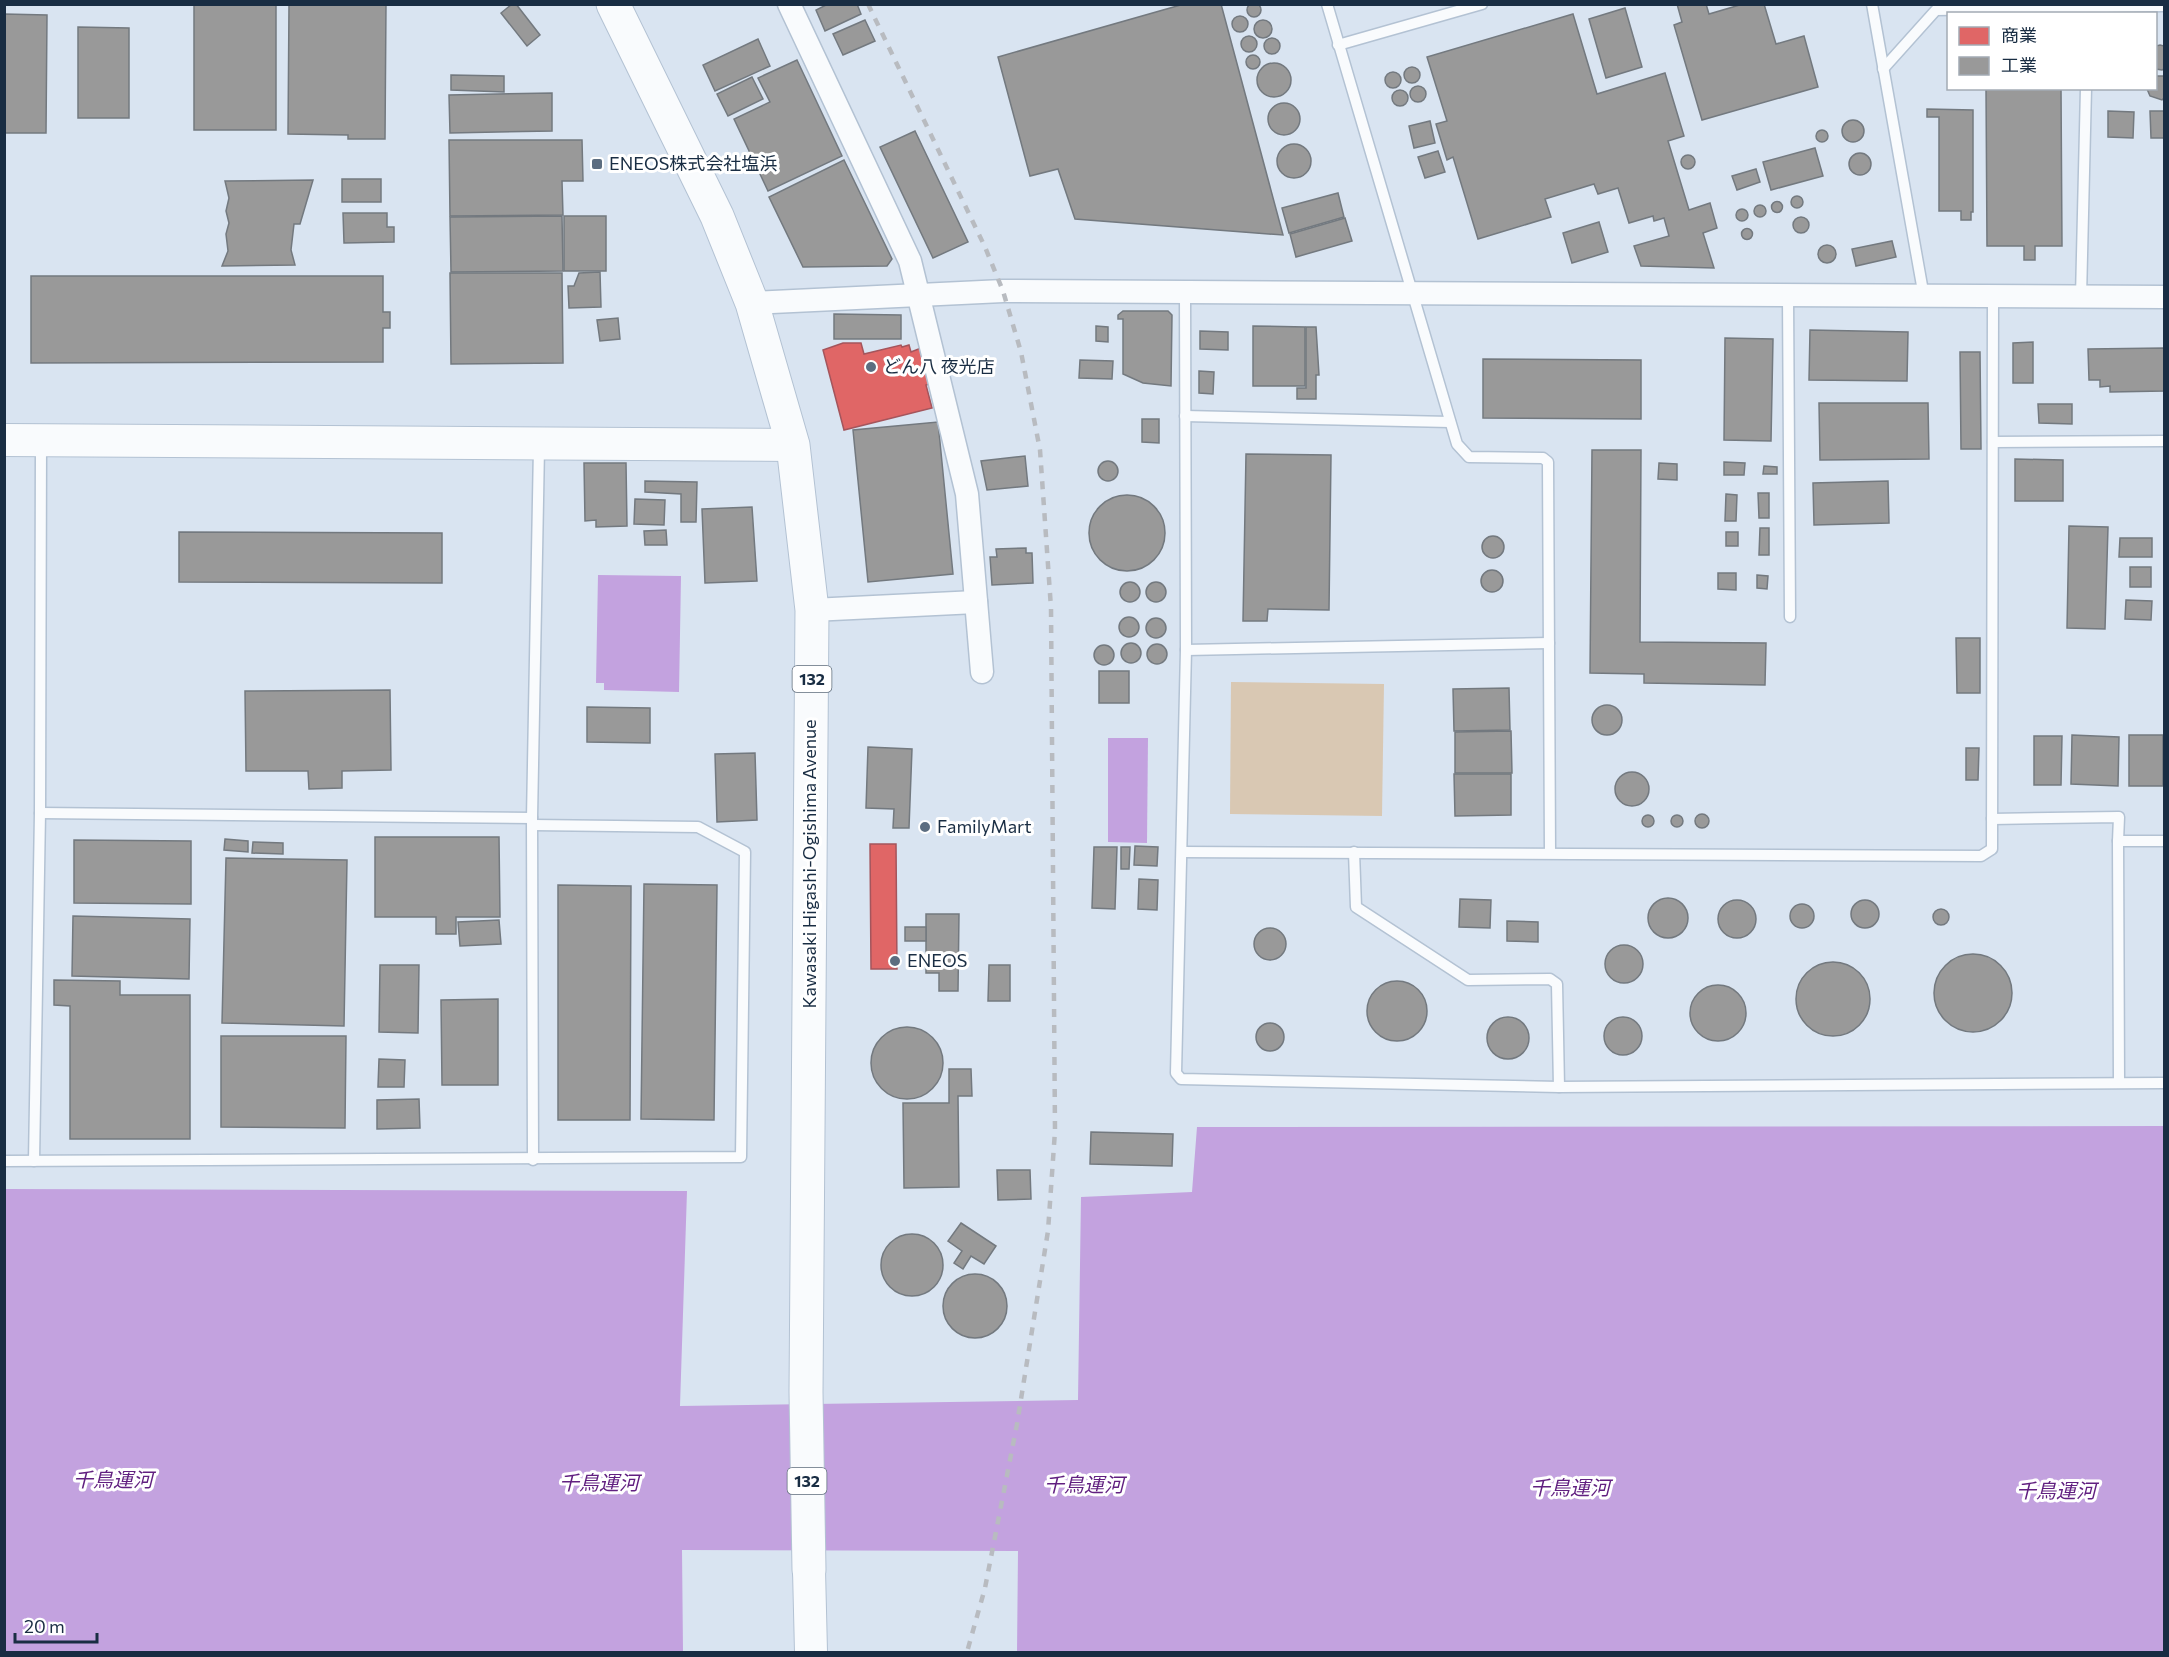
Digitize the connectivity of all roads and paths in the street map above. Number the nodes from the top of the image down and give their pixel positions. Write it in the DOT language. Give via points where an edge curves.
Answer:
graph roads {
  1 [pos="613,4"];
  2 [pos="789,4"];
  3 [pos="1327,4"];
  4 [pos="1482,4"];
  5 [pos="1872,4"];
  6 [pos="2164,6"];
  7 [pos="2088,10"];
  8 [pos="1338,45"];
  9 [pos="1883,69"];
  10 [pos="2086,90"];
  11 [pos="916,293"];
  12 [pos="1411,293"];
  13 [pos="1185,294"];
  14 [pos="1788,296"];
  15 [pos="1924,297"];
  16 [pos="1993,297"];
  17 [pos="2081,297"];
  18 [pos="2164,297"];
  19 [pos="752,303"];
  20 [pos="1185,416"];
  21 [pos="1450,422"];
  22 [pos="4,440"];
  23 [pos="41,440"];
  24 [pos="2164,441"];
  25 [pos="1993,442"];
  26 [pos="539,443"];
  27 [pos="793,445"];
  28 [pos="976,602"];
  29 [pos="812,610"];
  30 [pos="1790,617"];
  31 [pos="1549,643"];
  32 [pos="1186,650"];
  33 [pos="981,672"];
  34 [pos="40,813"];
  35 [pos="1992,819"];
  36 [pos="533,821"];
  37 [pos="2118,841"];
  38 [pos="2164,841"];
  39 [pos="1182,852"];
  40 [pos="1354,852"];
  41 [pos="1550,852"];
  42 [pos="2119,1082"];
  43 [pos="2164,1083"];
  44 [pos="1559,1087"];
  45 [pos="533,1160"];
  46 [pos="4,1161"];
  47 [pos="34,1161"];
  48 [pos="809,1570"];
  49 [pos="811,1653"];
  1 -- 19 [label="highway, Kawasaki Higashi-Ogishima Avenue / 132" via="717,216"];
  2 -- 11 [label="street" via="910,261"];
  3 -- 8 [label="lane"];
  4 -- 8 [label="lane"];
  5 -- 9 [label="lane"];
  6 -- 7 [label="lane"];
  7 -- 9 [label="lane" via="1935,10"];
  8 -- 12 [label="lane"];
  9 -- 15 [label="lane"];
  10 -- 17 [label="lane"];
  11 -- 13 [label="street"];
  11 -- 19 [label="street"];
  11 -- 28 [label="street" via="967,494"];
  12 -- 13 [label="street"];
  12 -- 14 [label="street"];
  12 -- 21 [label="lane"];
  13 -- 20 [label="lane"];
  14 -- 15 [label="street"];
  14 -- 30 [label="lane"];
  15 -- 16 [label="street"];
  16 -- 17 [label="street"];
  16 -- 25 [label="lane"];
  17 -- 18 [label="street"];
  19 -- 27 [label="highway, Kawasaki Higashi-Ogishima Avenue / 132"];
  20 -- 21 [label="lane"];
  20 -- 32 [label="lane"];
  21 -- 31 [label="lane" via="1457,444 1468,457 1543,458 1548,462"];
  22 -- 23 [label="street"];
  23 -- 26 [label="street"];
  23 -- 34 [label="lane"];
  24 -- 25 [label="lane"];
  25 -- 35 [label="lane"];
  26 -- 27 [label="street"];
  26 -- 36 [label="lane"];
  27 -- 29 [label="highway, Kawasaki Higashi-Ogishima Avenue / 132"];
  28 -- 29 [label="street"];
  28 -- 33 [label="street"];
  29 -- 48 [label="highway, Kawasaki Higashi-Ogishima Avenue / 132" via="806,1392"];
  31 -- 32 [label="lane"];
  31 -- 41 [label="lane"];
  32 -- 39 [label="lane"];
  34 -- 36 [label="lane"];
  34 -- 47 [label="lane"];
  35 -- 37 [label="lane" via="2119,817"];
  35 -- 41 [label="lane" via="1992,849 1981,856"];
  36 -- 45 [label="lane"];
  36 -- 45 [label="lane" via="698,827 745,852 741,1156"];
  37 -- 38 [label="lane"];
  37 -- 42 [label="lane"];
  39 -- 40 [label="lane"];
  39 -- 44 [label="lane" via="1176,1073 1181,1079"];
  40 -- 41 [label="lane"];
  40 -- 44 [label="lane" via="1356,907 1468,980 1550,979 1557,984"];
  42 -- 43 [label="lane"];
  42 -- 44 [label="lane"];
  45 -- 47 [label="lane"];
  46 -- 47 [label="lane"];
  48 -- 49 [label="street, Kawasaki Higashi-Ogishima Avenue / 132"];
}
